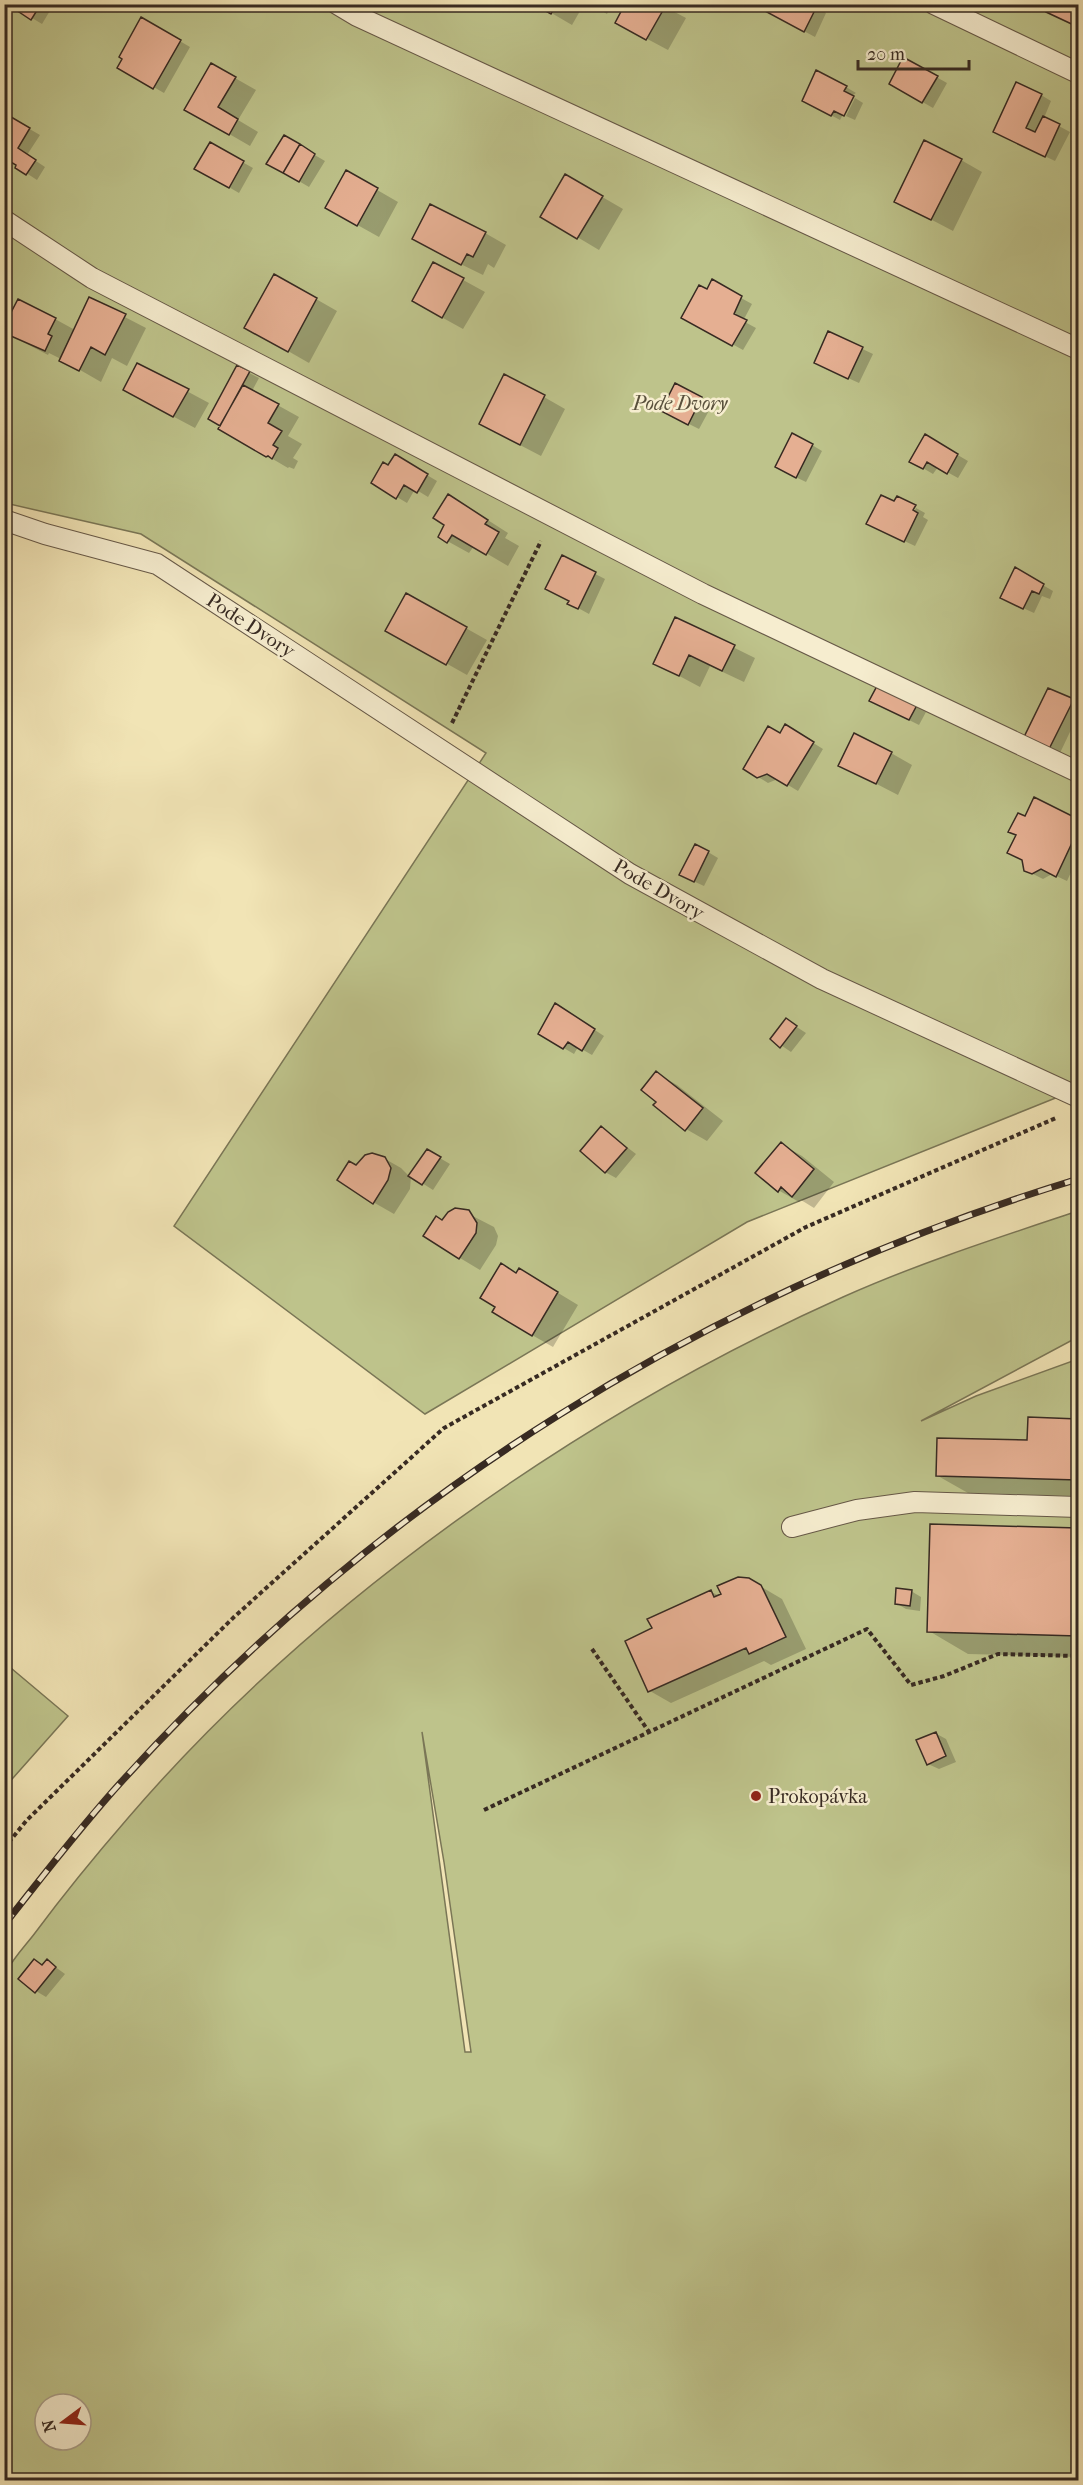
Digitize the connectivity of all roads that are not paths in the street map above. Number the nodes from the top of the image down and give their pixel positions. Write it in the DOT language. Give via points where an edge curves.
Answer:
graph roads {
  1 [pos="337,4"];
  2 [pos="934,4"];
  3 [pos="1078,73"];
  4 [pos="4,220"];
  5 [pos="1078,349"];
  6 [pos="4,520"];
  7 [pos="1078,772"];
  8 [pos="1078,1097"];
  9 [pos="1078,1507"];
  10 [pos="792,1527"];
  1 -- 5 [label="lane"];
  2 -- 3 [label="lane"];
  4 -- 7 [label="lane" via="92,278 703,594"];
  6 -- 8 [label="lane, Pode Dvory" via="157,564 630,874 822,979"];
  9 -- 10 [label="lane" via="915,1502 857,1510"];
}
